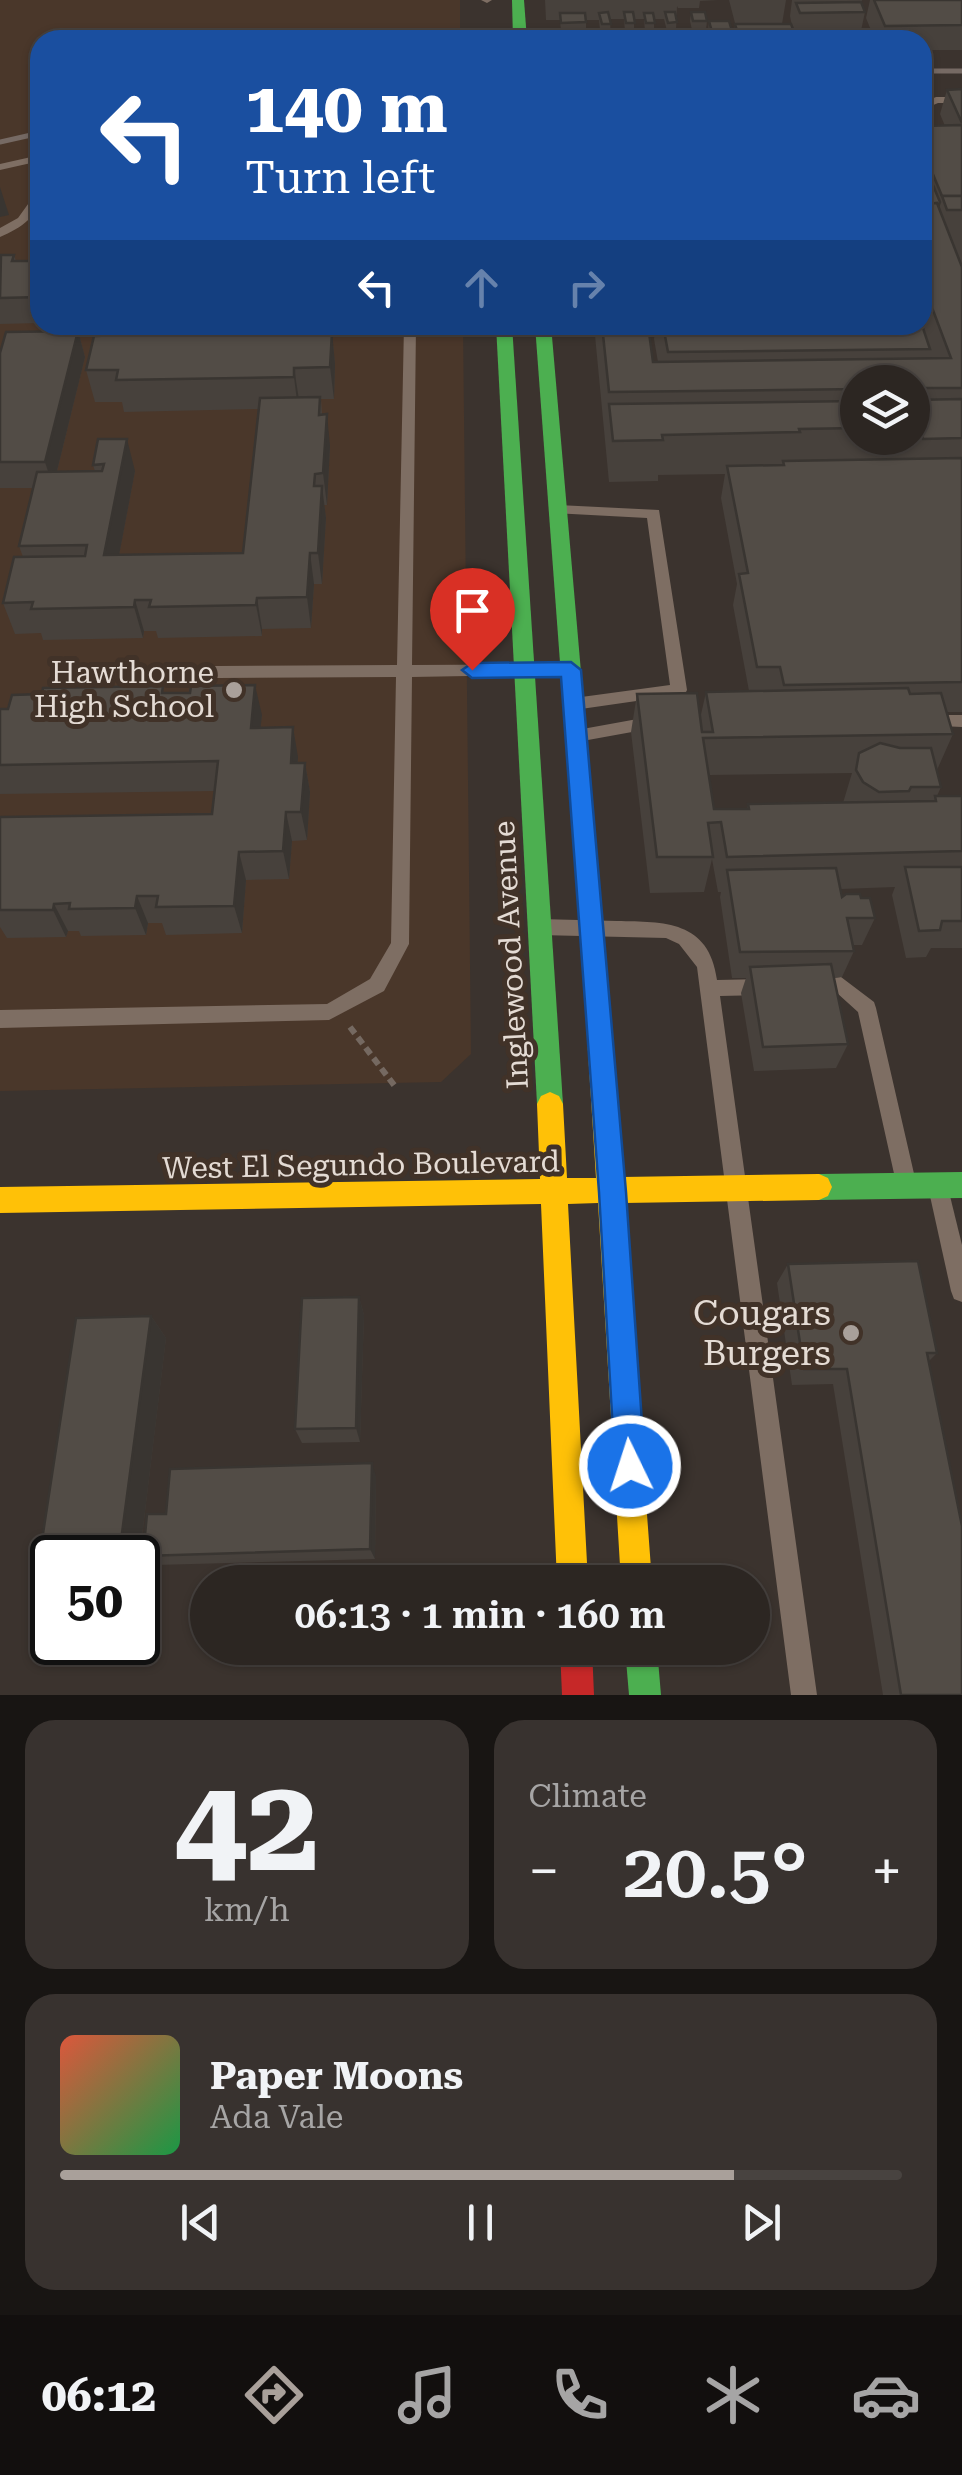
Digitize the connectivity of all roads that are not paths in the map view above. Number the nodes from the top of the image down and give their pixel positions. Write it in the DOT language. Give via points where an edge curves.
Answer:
graph roads {
  1 [pos="518,0"];
  2 [pos="520,30"];
  3 [pos="962,100"];
  4 [pos="932,102"];
  5 [pos="30,160"];
  6 [pos="0,167"];
  7 [pos="30,209"];
  8 [pos="0,234"];
  9 [pos="410,335"];
  10 [pos="505,335"];
  11 [pos="544,335"];
  12 [pos="558,510"];
  13 [pos="524,670"];
  14 [pos="571,670"];
  15 [pos="403,672"];
  16 [pos="66,673"];
  17 [pos="574,704"];
  18 [pos="904,721"];
  19 [pos="962,721"];
  20 [pos="670,722"];
  21 [pos="576,736"];
  22 [pos="591,926"];
  23 [pos="539,927"];
  24 [pos="710,988"];
  25 [pos="0,1019"];
  26 [pos="938,1185"];
  27 [pos="962,1185"];
  28 [pos="906,1186"];
  29 [pos="736,1190"];
  30 [pos="555,1192"];
  31 [pos="613,1192"];
  32 [pos="0,1200"];
  33 [pos="962,1291"];
  34 [pos="572,1565"];
  35 [pos="636,1565"];
  36 [pos="577,1665"];
  37 [pos="642,1665"];
  38 [pos="578,1695"];
  39 [pos="645,1695"];
  40 [pos="804,1695"];
  1 -- 2 [label="main road"];
  3 -- 4 [label="lane"];
  5 -- 6 [label="lane"];
  7 -- 8 [label="lane"];
  9 -- 15 [label="lane"];
  10 -- 13 [label="main road, Inglewood Avenue"];
  11 -- 12 [label="main road"];
  12 -- 14 [label="main road"];
  12 -- 17 [label="lane" via="654,513 679,690"];
  13 -- 14 [label="lane"];
  13 -- 15 [label="lane"];
  13 -- 23 [label="main road, Inglewood Avenue"];
  14 -- 17 [label="main road"];
  15 -- 16 [label="lane"];
  15 -- 25 [label="lane" via="400,944 377,984 329,1012"];
  17 -- 21 [label="main road"];
  18 -- 19 [label="lane"];
  20 -- 21 [label="lane"];
  21 -- 22 [label="main road"];
  22 -- 23 [label="lane"];
  22 -- 24 [label="lane" via="668,930 686,938 706,964"];
  22 -- 31 [label="main road"];
  23 -- 30 [label="main road, Inglewood Avenue"];
  24 -- 28 [label="lane" via="842,986 867,1008"];
  24 -- 29 [label="lane"];
  26 -- 27 [label="main road, West El Segundo Boulevard"];
  26 -- 28 [label="main road, West El Segundo Boulevard"];
  26 -- 33 [label="lane"];
  28 -- 29 [label="main road, West El Segundo Boulevard"];
  29 -- 31 [label="main road, West El Segundo Boulevard"];
  29 -- 40 [label="lane"];
  30 -- 31 [label="main road, West El Segundo Boulevard"];
  30 -- 32 [label="main road, West El Segundo Boulevard"];
  30 -- 34 [label="main road, Inglewood Avenue"];
  31 -- 35 [label="main road"];
  36 -- 38 [label="main road"];
  37 -- 39 [label="main road"];
}
